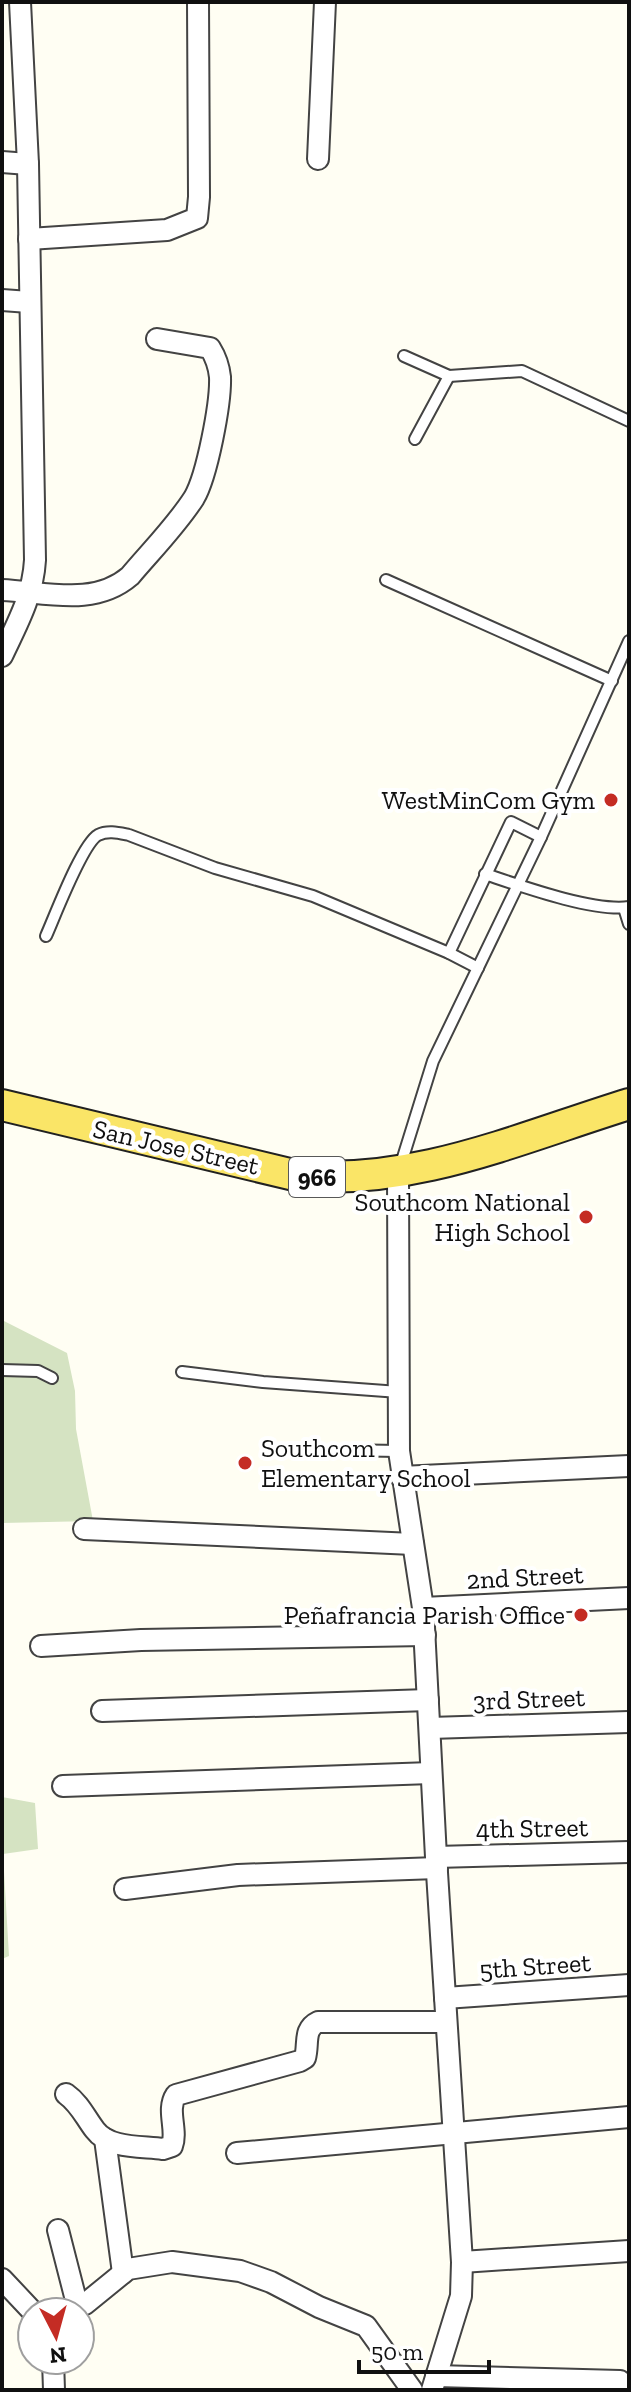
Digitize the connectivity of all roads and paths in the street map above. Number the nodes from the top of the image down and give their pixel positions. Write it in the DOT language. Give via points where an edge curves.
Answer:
graph roads {
  1 [pos="20,2"];
  2 [pos="198,2"];
  3 [pos="325,2"];
  4 [pos="318,159"];
  5 [pos="2,162"];
  6 [pos="28,164"];
  7 [pos="29,239"];
  8 [pos="2,300"];
  9 [pos="29,302"];
  10 [pos="157,339"];
  11 [pos="404,356"];
  12 [pos="449,376"];
  13 [pos="629,421"];
  14 [pos="415,439"];
  15 [pos="386,580"];
  16 [pos="2,590"];
  17 [pos="31,591"];
  18 [pos="629,641"];
  19 [pos="2,656"];
  20 [pos="612,681"];
  21 [pos="541,837"];
  22 [pos="485,874"];
  23 [pos="519,885"];
  24 [pos="626,908"];
  25 [pos="629,924"];
  26 [pos="46,936"];
  27 [pos="449,953"];
  28 [pos="478,968"];
  29 [pos="629,1104"];
  30 [pos="2,1105"];
  31 [pos="398,1173"];
  32 [pos="2,1370"];
  33 [pos="182,1372"];
  34 [pos="52,1378"];
  35 [pos="399,1392"];
  36 [pos="338,1450"];
  37 [pos="399,1451"];
  38 [pos="629,1466"];
  39 [pos="401,1477"];
  40 [pos="84,1529"];
  41 [pos="413,1544"];
  42 [pos="629,1598"];
  43 [pos="423,1608"];
  44 [pos="425,1635"];
  45 [pos="41,1646"];
  46 [pos="428,1700"];
  47 [pos="102,1711"];
  48 [pos="629,1722"];
  49 [pos="430,1728"];
  50 [pos="431,1773"];
  51 [pos="63,1786"];
  52 [pos="629,1852"];
  53 [pos="436,1862"];
  54 [pos="125,1889"];
  55 [pos="629,1985"];
  56 [pos="445,1998"];
  57 [pos="445,2022"];
  58 [pos="66,2094"];
  59 [pos="629,2117"];
  60 [pos="455,2134"];
  61 [pos="105,2139"];
  62 [pos="237,2153"];
  63 [pos="58,2230"];
  64 [pos="629,2251"];
  65 [pos="462,2262"];
  66 [pos="123,2273"];
  67 [pos="2,2279"];
  68 [pos="18,2296"];
  69 [pos="70,2296"];
  70 [pos="91,2296"];
  71 [pos="620,2381"];
  72 [pos="434,2383"];
  73 [pos="412,2390"];
  1 -- 6 [label="street"];
  2 -- 7 [label="street" via="197,218 167,230"];
  3 -- 4 [label="street"];
  5 -- 6 [label="street"];
  6 -- 7 [label="street"];
  7 -- 9 [label="street"];
  8 -- 9 [label="street"];
  9 -- 17 [label="street" via="35,560"];
  10 -- 17 [label="street" via="210,348 220,374 210,447 194,498 119,586 88,596"];
  11 -- 12 [label="lane"];
  12 -- 13 [label="lane" via="522,371"];
  12 -- 14 [label="lane"];
  15 -- 20 [label="lane"];
  16 -- 17 [label="street"];
  17 -- 19 [label="street"];
  18 -- 20 [label="lane"];
  20 -- 21 [label="lane"];
  21 -- 22 [label="lane" via="511,822"];
  21 -- 23 [label="lane"];
  22 -- 23 [label="lane"];
  22 -- 27 [label="lane"];
  23 -- 24 [label="lane"];
  23 -- 28 [label="lane"];
  24 -- 25 [label="lane"];
  26 -- 27 [label="lane" via="88,843 105,832 129,835 215,868 313,896"];
  27 -- 28 [label="lane"];
  28 -- 31 [label="lane" via="433,1061"];
  29 -- 31 [label="main road, San Jose Street / 966" via="459,1159"];
  30 -- 31 [label="main road, San Jose Street / 966" via="294,1175"];
  31 -- 35 [label="street"];
  32 -- 34 [label="lane" via="38,1371"];
  33 -- 35 [label="lane"];
  35 -- 37 [label="street"];
  36 -- 37 [label="lane"];
  37 -- 39 [label="street"];
  38 -- 39 [label="street"];
  39 -- 41 [label="street"];
  40 -- 41 [label="street"];
  41 -- 43 [label="street"];
  42 -- 43 [label="street, 2nd Street"];
  43 -- 44 [label="street"];
  44 -- 45 [label="street"];
  44 -- 46 [label="street"];
  46 -- 47 [label="street"];
  46 -- 49 [label="street"];
  48 -- 49 [label="street, 3rd Street"];
  49 -- 50 [label="street"];
  50 -- 51 [label="street"];
  50 -- 53 [label="street"];
  52 -- 53 [label="street, 4th Street"];
  53 -- 54 [label="street, 4th Street" via="238,1875"];
  53 -- 56 [label="street"];
  55 -- 56 [label="street, 5th Street"];
  56 -- 57 [label="street"];
  57 -- 60 [label="street"];
  57 -- 61 [label="street" via="318,2022 307,2033 307,2052 300,2061 176,2095 172,2146"];
  58 -- 61 [label="street"];
  59 -- 60 [label="street"];
  60 -- 62 [label="street"];
  60 -- 65 [label="street"];
  61 -- 66 [label="street"];
  63 -- 69 [label="street"];
  64 -- 65 [label="street"];
  65 -- 72 [label="street" via="461,2296"];
  66 -- 70 [label="street"];
  66 -- 73 [label="street" via="172,2262 240,2271 271,2282 366,2326"];
  67 -- 68 [label="street"];
  71 -- 72 [label="street"];
}
